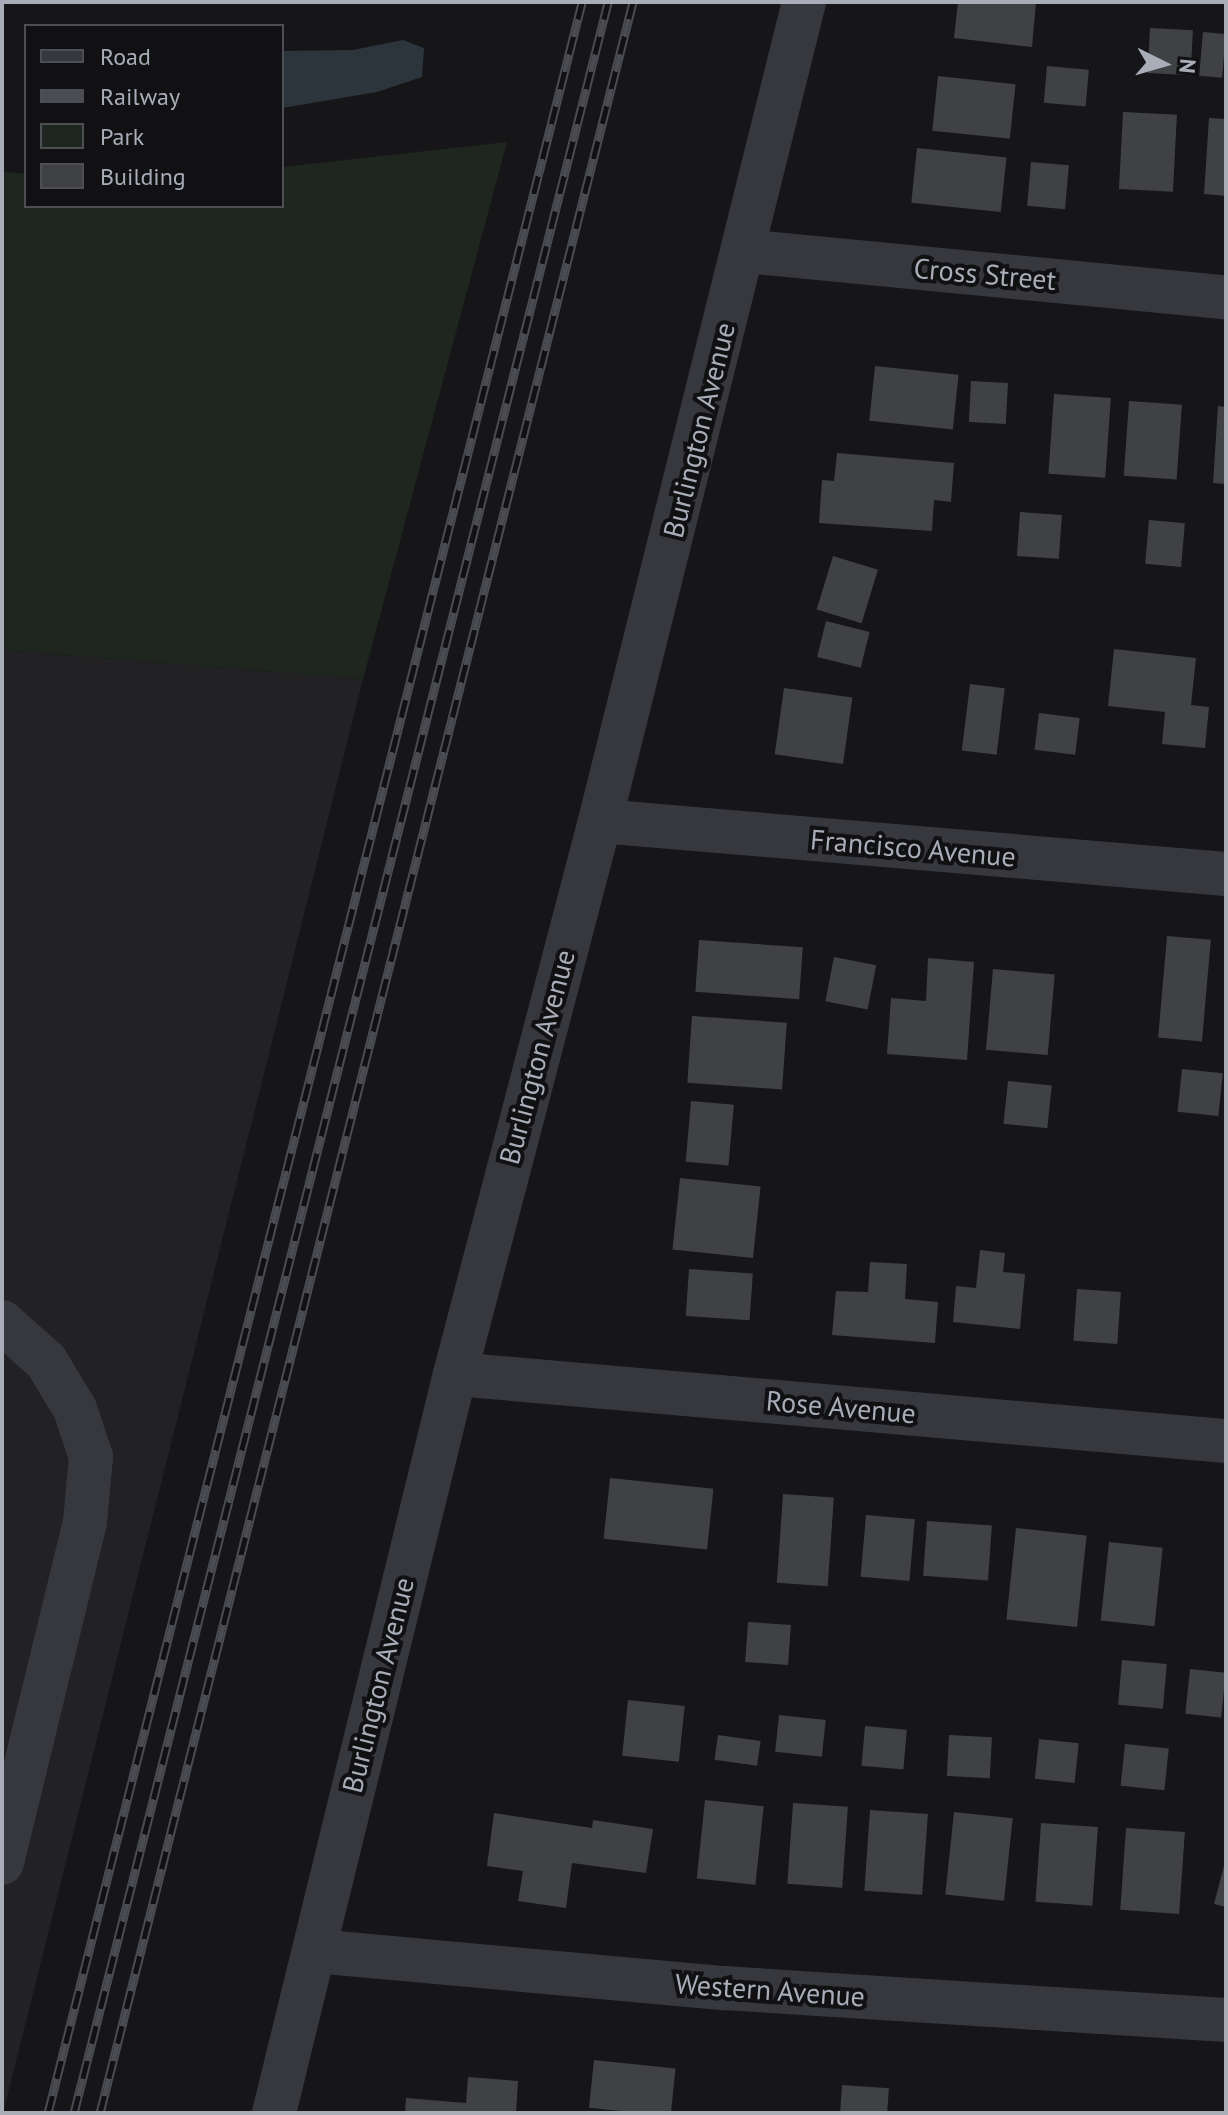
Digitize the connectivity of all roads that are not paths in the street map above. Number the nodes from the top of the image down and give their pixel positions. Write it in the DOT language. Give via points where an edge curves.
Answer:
graph roads {
  1 [pos="804,2"];
  2 [pos="744,251"];
  3 [pos="1226,297"];
  4 [pos="600,821"];
  5 [pos="1226,874"];
  6 [pos="2,1322"];
  7 [pos="455,1374"];
  8 [pos="1226,1441"];
  9 [pos="2,1863"];
  10 [pos="315,1951"];
  11 [pos="1226,2020"];
  12 [pos="274,2113"];
  1 -- 2 [label="street, Burlington Avenue"];
  2 -- 3 [label="street, Cross Street"];
  2 -- 4 [label="street, Burlington Avenue"];
  4 -- 5 [label="street, Francisco Avenue"];
  4 -- 7 [label="street, Burlington Avenue"];
  6 -- 9 [label="street" via="46,1361 75,1409 91,1457 85,1522"];
  7 -- 8 [label="street, Rose Avenue"];
  7 -- 10 [label="street, Burlington Avenue"];
  10 -- 11 [label="street, Western Avenue" via="724,1988"];
  10 -- 12 [label="street, Burlington Avenue"];
}
